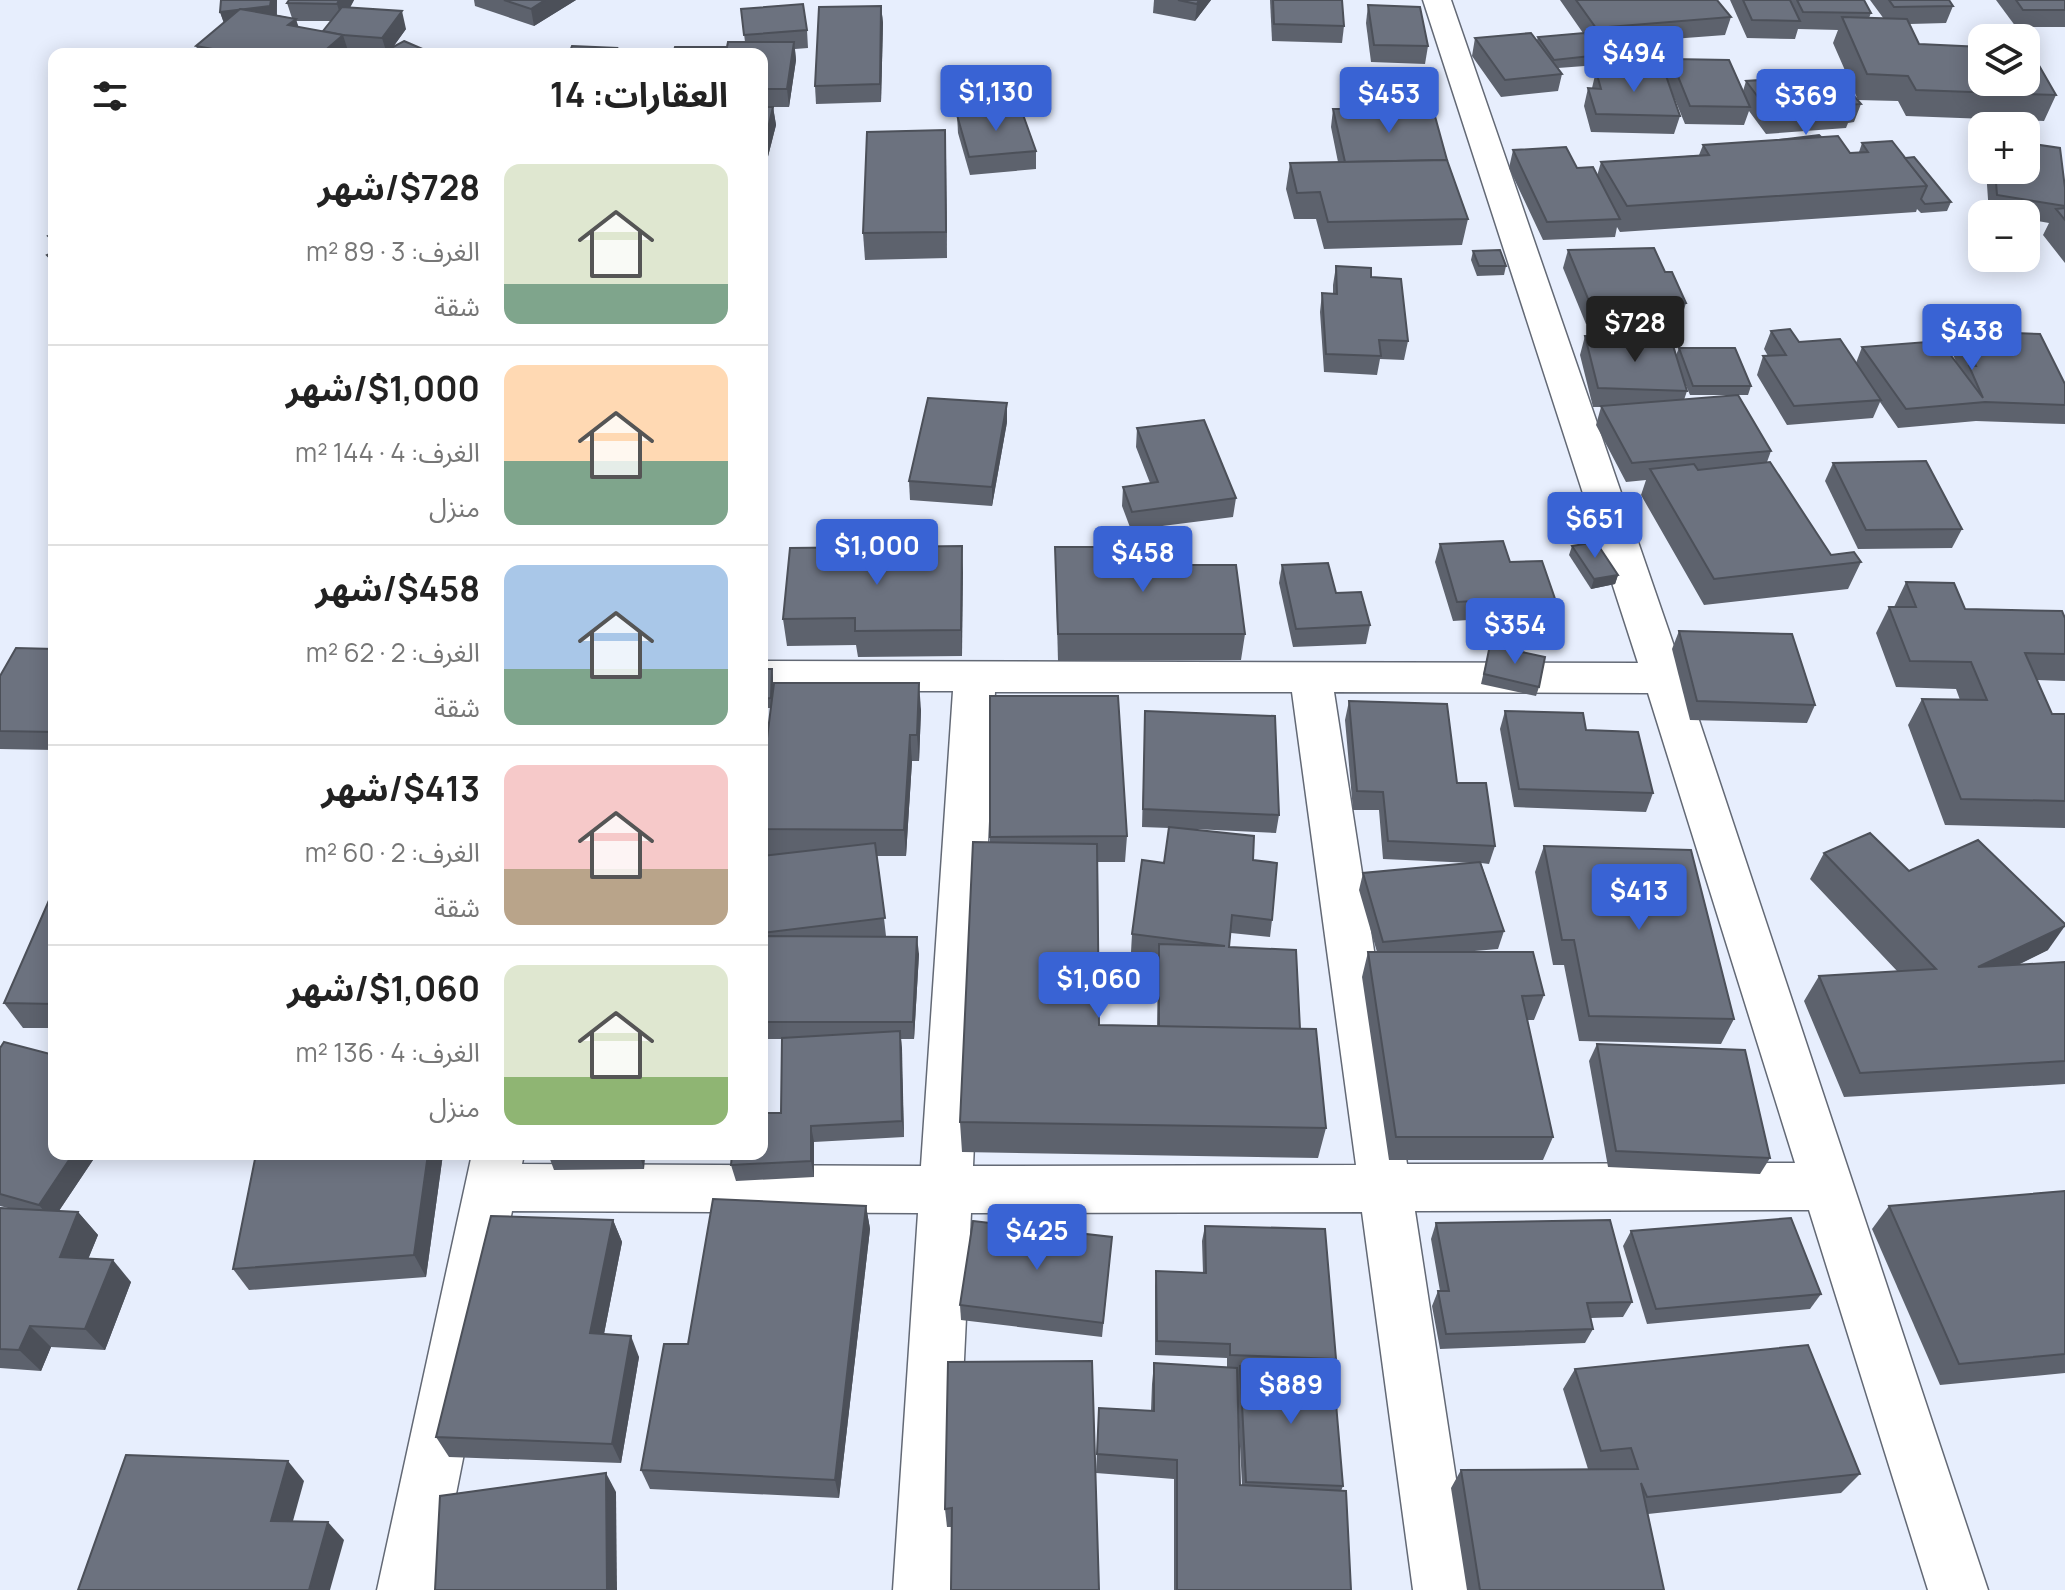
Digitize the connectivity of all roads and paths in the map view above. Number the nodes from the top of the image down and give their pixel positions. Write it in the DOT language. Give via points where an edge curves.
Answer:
graph roads {
  1 [pos="1437,0"];
  2 [pos="768,676"];
  3 [pos="975,676"];
  4 [pos="1311,676"];
  5 [pos="1664,678"];
  6 [pos="494,1170"];
  7 [pos="1828,1186"];
  8 [pos="1385,1189"];
  9 [pos="946,1190"];
  10 [pos="407,1590"];
  11 [pos="923,1590"];
  12 [pos="1443,1590"];
  13 [pos="1958,1590"];
  1 -- 5 [label="street"];
  2 -- 3 [label="street"];
  3 -- 4 [label="street"];
  3 -- 9 [label="street"];
  4 -- 5 [label="street"];
  4 -- 8 [label="street"];
  5 -- 7 [label="street"];
  6 -- 9 [label="street"];
  6 -- 10 [label="street"];
  7 -- 8 [label="street"];
  7 -- 13 [label="street"];
  8 -- 9 [label="street"];
  8 -- 12 [label="street"];
  9 -- 11 [label="street"];
}
